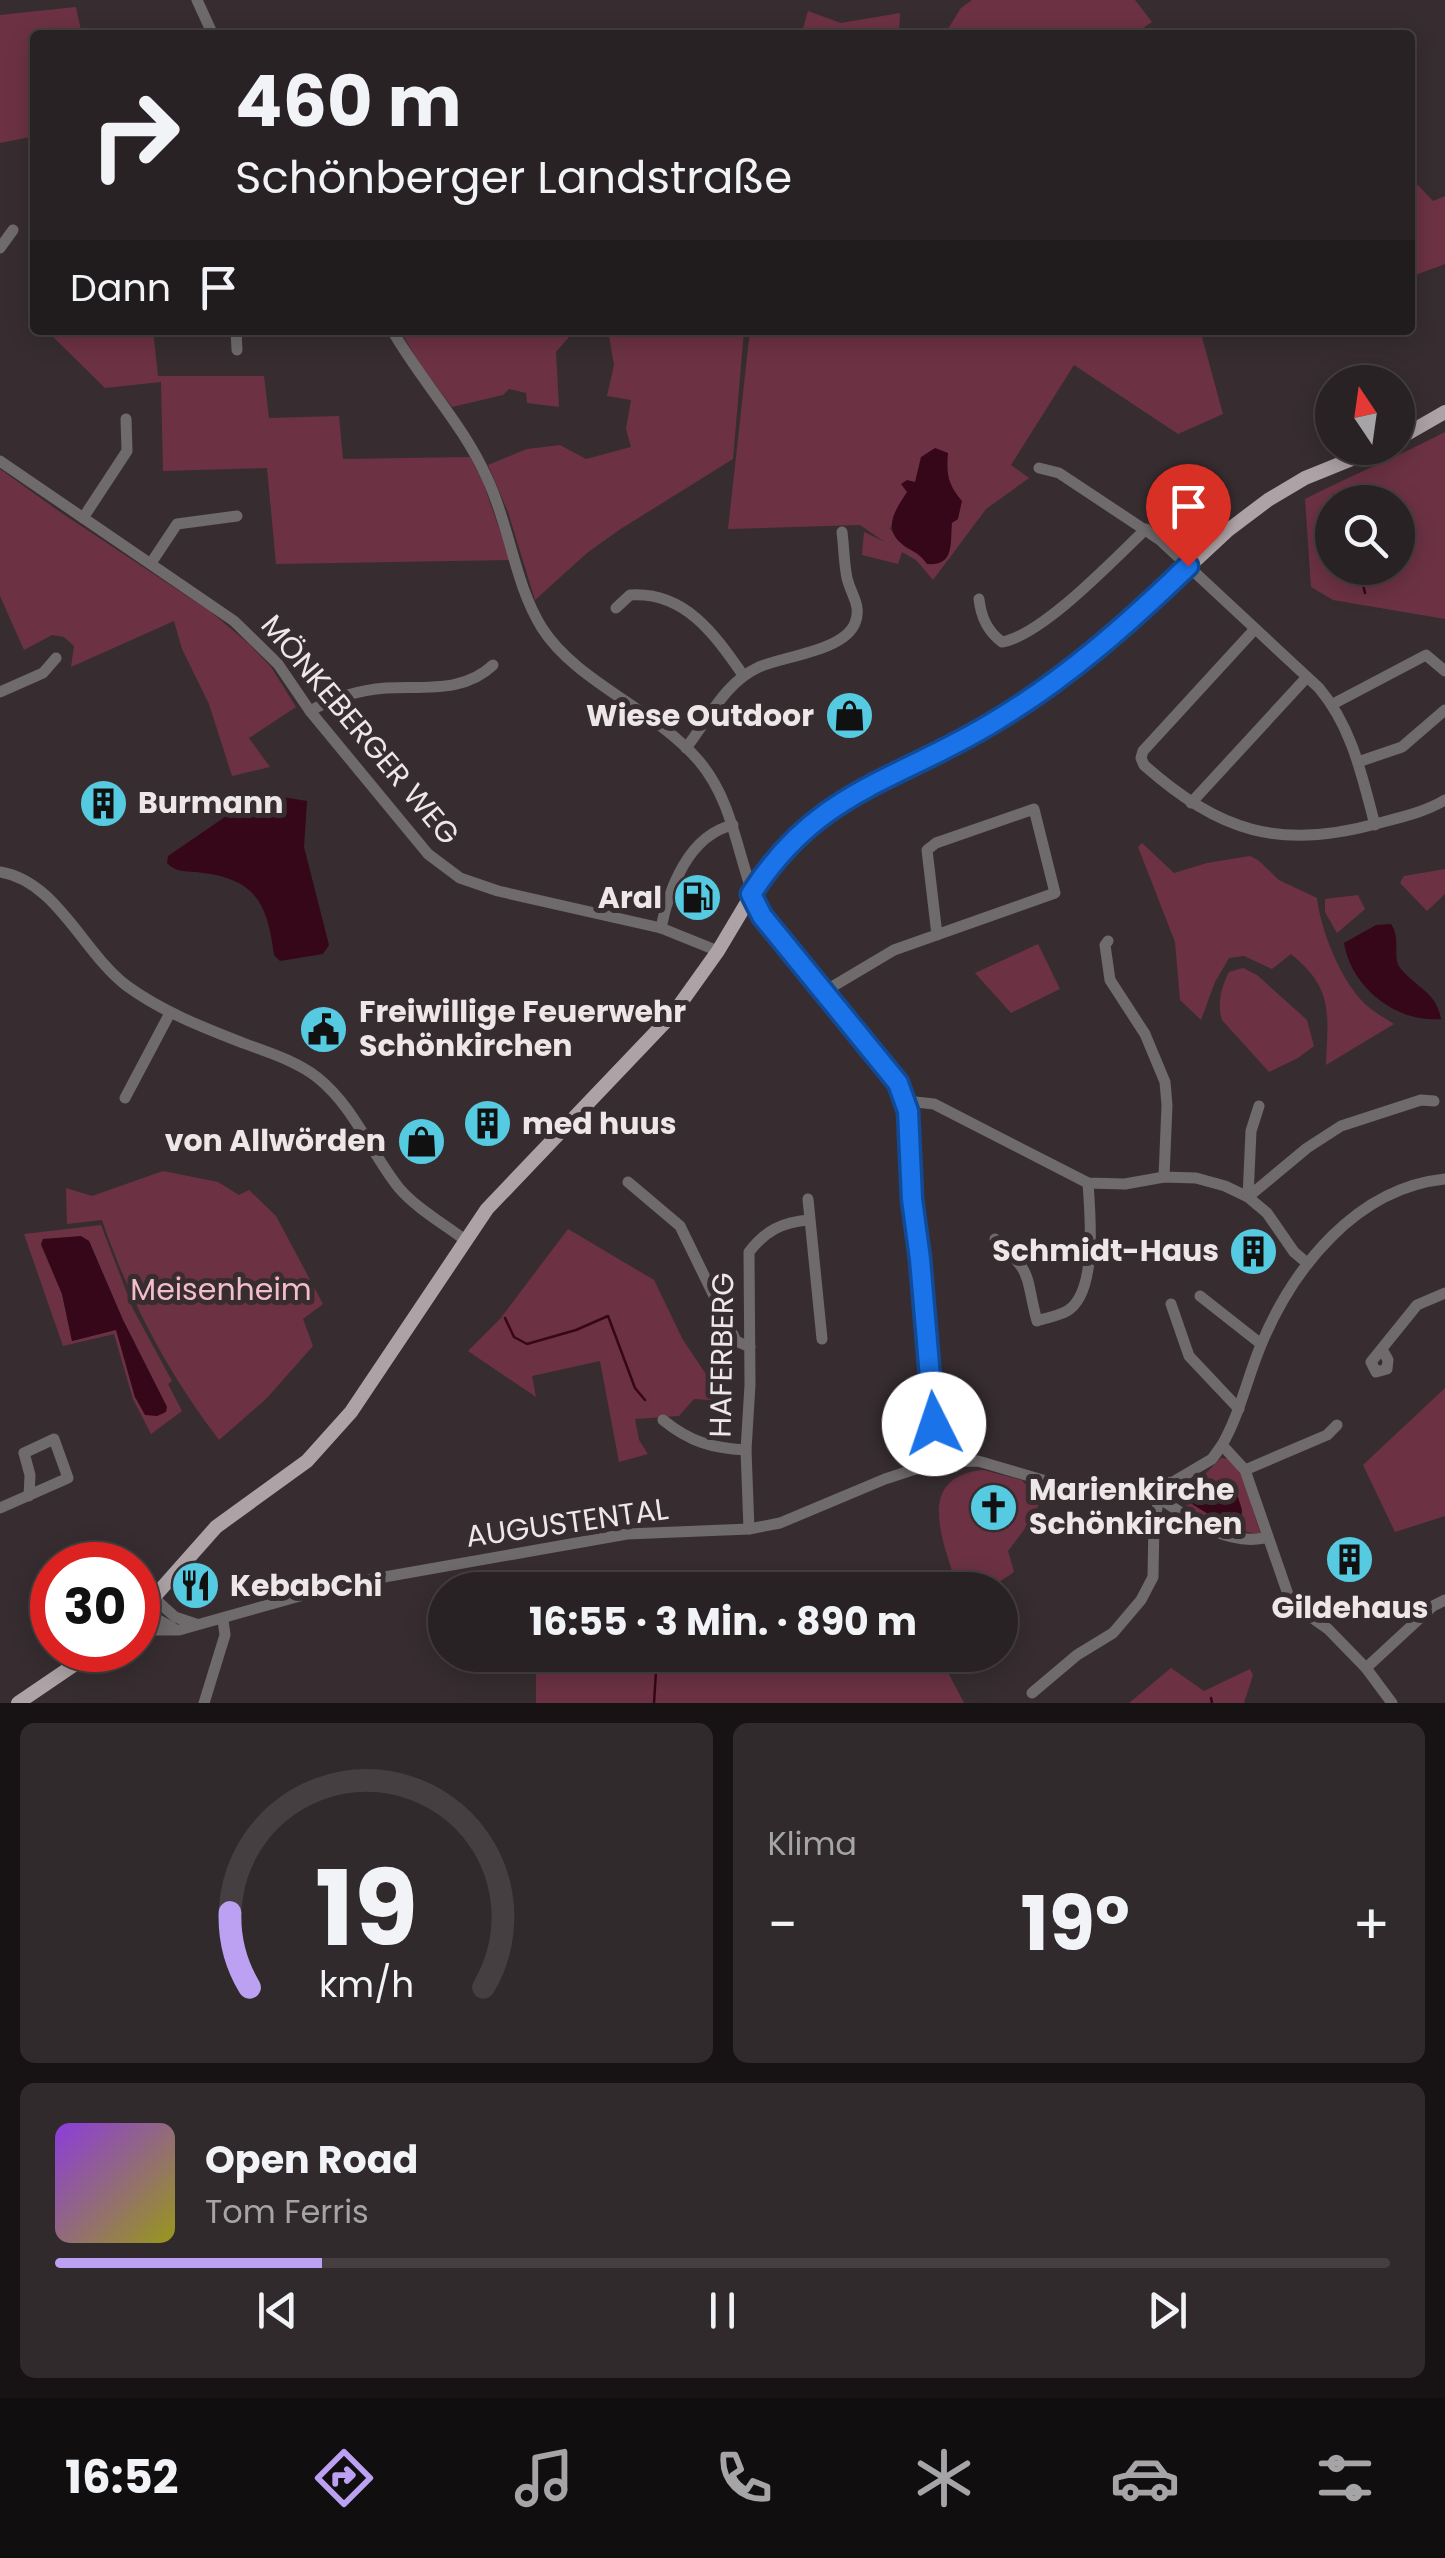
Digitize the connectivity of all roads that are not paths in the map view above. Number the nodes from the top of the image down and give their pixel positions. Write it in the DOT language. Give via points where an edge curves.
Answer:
graph roads {
  1 [pos="197,0"];
  2 [pos="211,30"];
  3 [pos="13,230"];
  4 [pos="0,248"];
  5 [pos="236,335"];
  6 [pos="395,335"];
  7 [pos="236,350"];
  8 [pos="1445,412"];
  9 [pos="126,419"];
  10 [pos="1415,430"];
  11 [pos="0,461"];
  12 [pos="1339,465"];
  13 [pos="1039,468"];
  14 [pos="237,516"];
  15 [pos="83,518"];
  16 [pos="1146,529"];
  17 [pos="842,532"];
  18 [pos="151,563"];
  19 [pos="1188,566"];
  20 [pos="979,599"];
  21 [pos="616,608"];
  22 [pos="1254,630"];
  23 [pos="56,658"];
  24 [pos="493,665"];
  25 [pos="1445,671"];
  26 [pos="743,675"];
  27 [pos="1307,677"];
  28 [pos="0,692"];
  29 [pos="1333,704"];
  30 [pos="1445,710"];
  31 [pos="310,711"];
  32 [pos="686,748"];
  33 [pos="1358,762"];
  34 [pos="1445,800"];
  35 [pos="1191,804"];
  36 [pos="733,825"];
  37 [pos="1374,825"];
  38 [pos="0,872"];
  39 [pos="751,894"];
  40 [pos="661,928"];
  41 [pos="937,935"];
  42 [pos="1108,941"];
  43 [pos="718,951"];
  44 [pos="825,991"];
  45 [pos="170,1013"];
  46 [pos="125,1098"];
  47 [pos="906,1101"];
  48 [pos="1434,1101"];
  49 [pos="1259,1106"];
  50 [pos="1164,1176"];
  51 [pos="1445,1179"];
  52 [pos="628,1182"];
  53 [pos="1088,1182"];
  54 [pos="1248,1197"];
  55 [pos="808,1199"];
  56 [pos="809,1220"];
  57 [pos="465,1240"];
  58 [pos="995,1240"];
  59 [pos="1308,1263"];
  60 [pos="1445,1293"];
  61 [pos="1200,1296"];
  62 [pos="1172,1304"];
  63 [pos="822,1339"];
  64 [pos="1262,1344"];
  65 [pos="750,1346"];
  66 [pos="1383,1351"];
  67 [pos="1239,1409"];
  68 [pos="663,1420"];
  69 [pos="1337,1424"];
  70 [pos="1222,1445"];
  71 [pos="746,1450"];
  72 [pos="936,1462"];
  73 [pos="1245,1470"];
  74 [pos="1158,1492"];
  75 [pos="29,1496"];
  76 [pos="0,1508"];
  77 [pos="750,1529"];
  78 [pos="1265,1538"];
  79 [pos="160,1589"];
  80 [pos="1445,1600"];
  81 [pos="160,1612"];
  82 [pos="223,1620"];
  83 [pos="160,1621"];
  84 [pos="200,1625"];
  85 [pos="160,1630"];
  86 [pos="179,1630"];
  87 [pos="1366,1668"];
  88 [pos="64,1672"];
  89 [pos="1032,1693"];
  90 [pos="18,1703"];
  91 [pos="204,1703"];
  92 [pos="1392,1703"];
  1 -- 2 [label="street"];
  3 -- 4 [label="street"];
  5 -- 7 [label="street"];
  6 -- 32 [label="street" via="477,458 544,631"];
  8 -- 10 [label="main road"];
  9 -- 15 [label="street" via="127,451"];
  11 -- 15 [label="street, MÖNKEBERGER WEG"];
  12 -- 19 [label="main road" via="1286,488"];
  13 -- 16 [label="street" via="1059,473"];
  14 -- 18 [label="street" via="178,524"];
  15 -- 18 [label="street, MÖNKEBERGER WEG"];
  16 -- 19 [label="street"];
  16 -- 20 [label="street" via="1072,599 1015,639 995,636"];
  17 -- 26 [label="street" via="858,607 850,632"];
  18 -- 31 [label="street, MÖNKEBERGER WEG" via="258,642"];
  19 -- 22 [label="street"];
  19 -- 39 [label="main road" via="1131,620 1002,717 832,807 795,837"];
  21 -- 26 [label="street" via="630,595 647,594 687,610 716,636"];
  22 -- 27 [label="street"];
  22 -- 35 [label="street" via="1140,758"];
  23 -- 28 [label="street" via="43,673"];
  24 -- 31 [label="street" via="479,678 364,691"];
  25 -- 29 [label="street" via="1426,655"];
  26 -- 32 [label="street"];
  27 -- 29 [label="street"];
  27 -- 35 [label="street"];
  29 -- 33 [label="street"];
  30 -- 33 [label="street" via="1402,747"];
  31 -- 40 [label="street, MÖNKEBERGER WEG" via="428,854 460,878"];
  32 -- 36 [label="street" via="715,784"];
  33 -- 37 [label="street"];
  34 -- 37 [label="street"];
  35 -- 37 [label="street" via="1278,835 1325,836"];
  36 -- 39 [label="street"];
  36 -- 40 [label="street" via="712,834 686,864"];
  38 -- 45 [label="street" via="36,887 126,985"];
  39 -- 43 [label="main road"];
  39 -- 44 [label="street"];
  40 -- 43 [label="street, MÖNKEBERGER WEG"];
  41 -- 41 [label="street" via="1054,893 1034,810 927,850"];
  41 -- 44 [label="street" via="894,950"];
  42 -- 50 [label="street" via="1110,980 1145,1034 1164,1082"];
  43 -- 57 [label="main road" via="673,1014 500,1194"];
  44 -- 47 [label="street"];
  45 -- 46 [label="street"];
  45 -- 57 [label="street" via="316,1076 401,1190"];
  47 -- 53 [label="street" via="934,1104"];
  47 -- 72 [label="street"];
  48 -- 54 [label="street" via="1341,1126"];
  49 -- 54 [label="street"];
  50 -- 53 [label="street"];
  50 -- 54 [label="street" via="1196,1178"];
  51 -- 59 [label="street" via="1376,1202 1348,1220"];
  52 -- 65 [label="street" via="680,1226 736,1341"];
  53 -- 58 [label="street" via="1091,1248 1080,1292 1067,1311 1036,1321 1029,1275"];
  54 -- 59 [label="street"];
  55 -- 56 [label="street"];
  56 -- 63 [label="street"];
  56 -- 65 [label="street, HAFERBERG" via="768,1232 750,1252"];
  57 -- 79 [label="main road" via="333,1434 224,1519"];
  59 -- 64 [label="street"];
  60 -- 66 [label="street" via="1417,1305"];
  61 -- 64 [label="street"];
  62 -- 67 [label="street" via="1189,1356"];
  64 -- 67 [label="street"];
  65 -- 71 [label="street, HAFERBERG"];
  67 -- 70 [label="street"];
  68 -- 71 [label="street" via="704,1446"];
  69 -- 73 [label="street" via="1328,1436"];
  70 -- 73 [label="street"];
  70 -- 74 [label="street" via="1212,1459"];
  71 -- 77 [label="street, HAFERBERG"];
  72 -- 74 [label="street" via="978,1462 1080,1490"];
  72 -- 77 [label="street, AUGUSTENTAL" via="812,1512"];
  73 -- 78 [label="street"];
  74 -- 78 [label="street" via="1214,1532"];
  74 -- 89 [label="street" via="1153,1577 1141,1600 1113,1633"];
  75 -- 75 [label="street" via="68,1478 54,1439 24,1453"];
  75 -- 76 [label="street"];
  77 -- 82 [label="street, AUGUSTENTAL" via="628,1534 338,1586"];
  78 -- 87 [label="street" via="1291,1603"];
  80 -- 87 [label="street"];
  81 -- 84 [label="street"];
  82 -- 84 [label="street, AUGUSTENTAL"];
  82 -- 91 [label="street" via="225,1636"];
  83 -- 86 [label="street"];
  84 -- 86 [label="street, AUGUSTENTAL"];
  85 -- 86 [label="street, AUGUSTENTAL"];
  87 -- 92 [label="street"];
  88 -- 90 [label="main road"];
}
